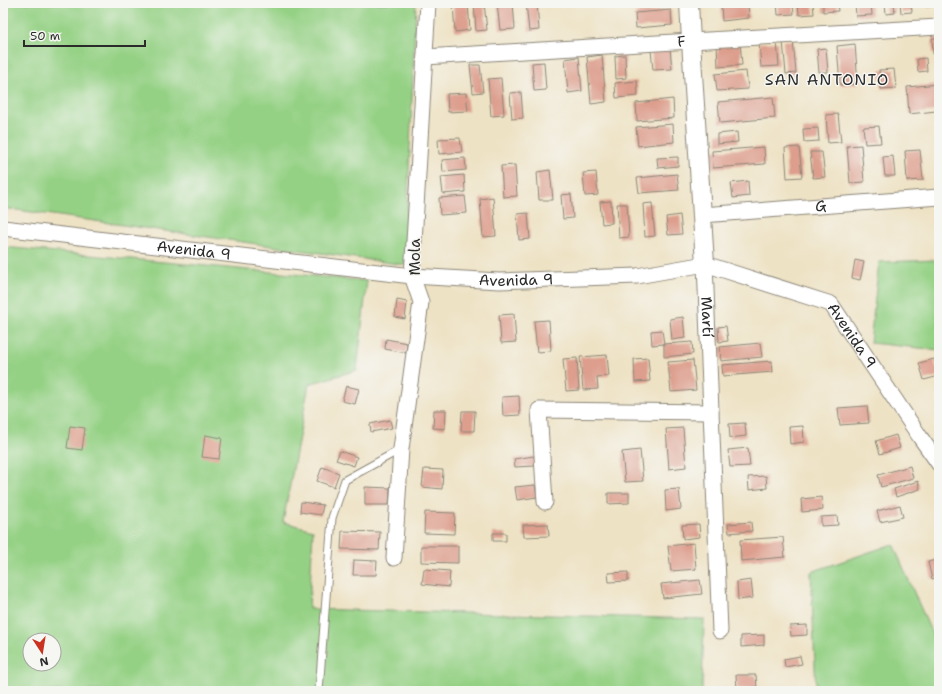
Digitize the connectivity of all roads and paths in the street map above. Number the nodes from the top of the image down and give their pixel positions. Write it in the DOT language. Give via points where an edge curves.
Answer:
graph roads {
  1 [pos="428,3"];
  2 [pos="689,3"];
  3 [pos="939,27"];
  4 [pos="690,40"];
  5 [pos="425,57"];
  6 [pos="939,197"];
  7 [pos="702,215"];
  8 [pos="3,228"];
  9 [pos="706,264"];
  10 [pos="412,276"];
  11 [pos="711,412"];
  12 [pos="401,449"];
  13 [pos="939,464"];
  14 [pos="545,502"];
  15 [pos="394,558"];
  16 [pos="720,631"];
  17 [pos="319,691"];
  1 -- 5 [label="street, Mola"];
  2 -- 4 [label="street, Martí"];
  3 -- 4 [label="street, F"];
  4 -- 5 [label="street, F"];
  4 -- 7 [label="street, Martí"];
  5 -- 10 [label="street, Mola"];
  6 -- 7 [label="street, G"];
  7 -- 9 [label="street, Martí"];
  8 -- 10 [label="street, Avenida 9"];
  9 -- 10 [label="street, Avenida 9" via="637,276 499,281"];
  9 -- 11 [label="street, Martí"];
  9 -- 13 [label="street, Avenida 9" via="831,304"];
  10 -- 12 [label="street, Mola" via="421,302"];
  11 -- 14 [label="street" via="539,410"];
  11 -- 16 [label="street, Martí"];
  12 -- 15 [label="street, Mola"];
  12 -- 17 [label="lane" via="345,480 332,518"];
}
